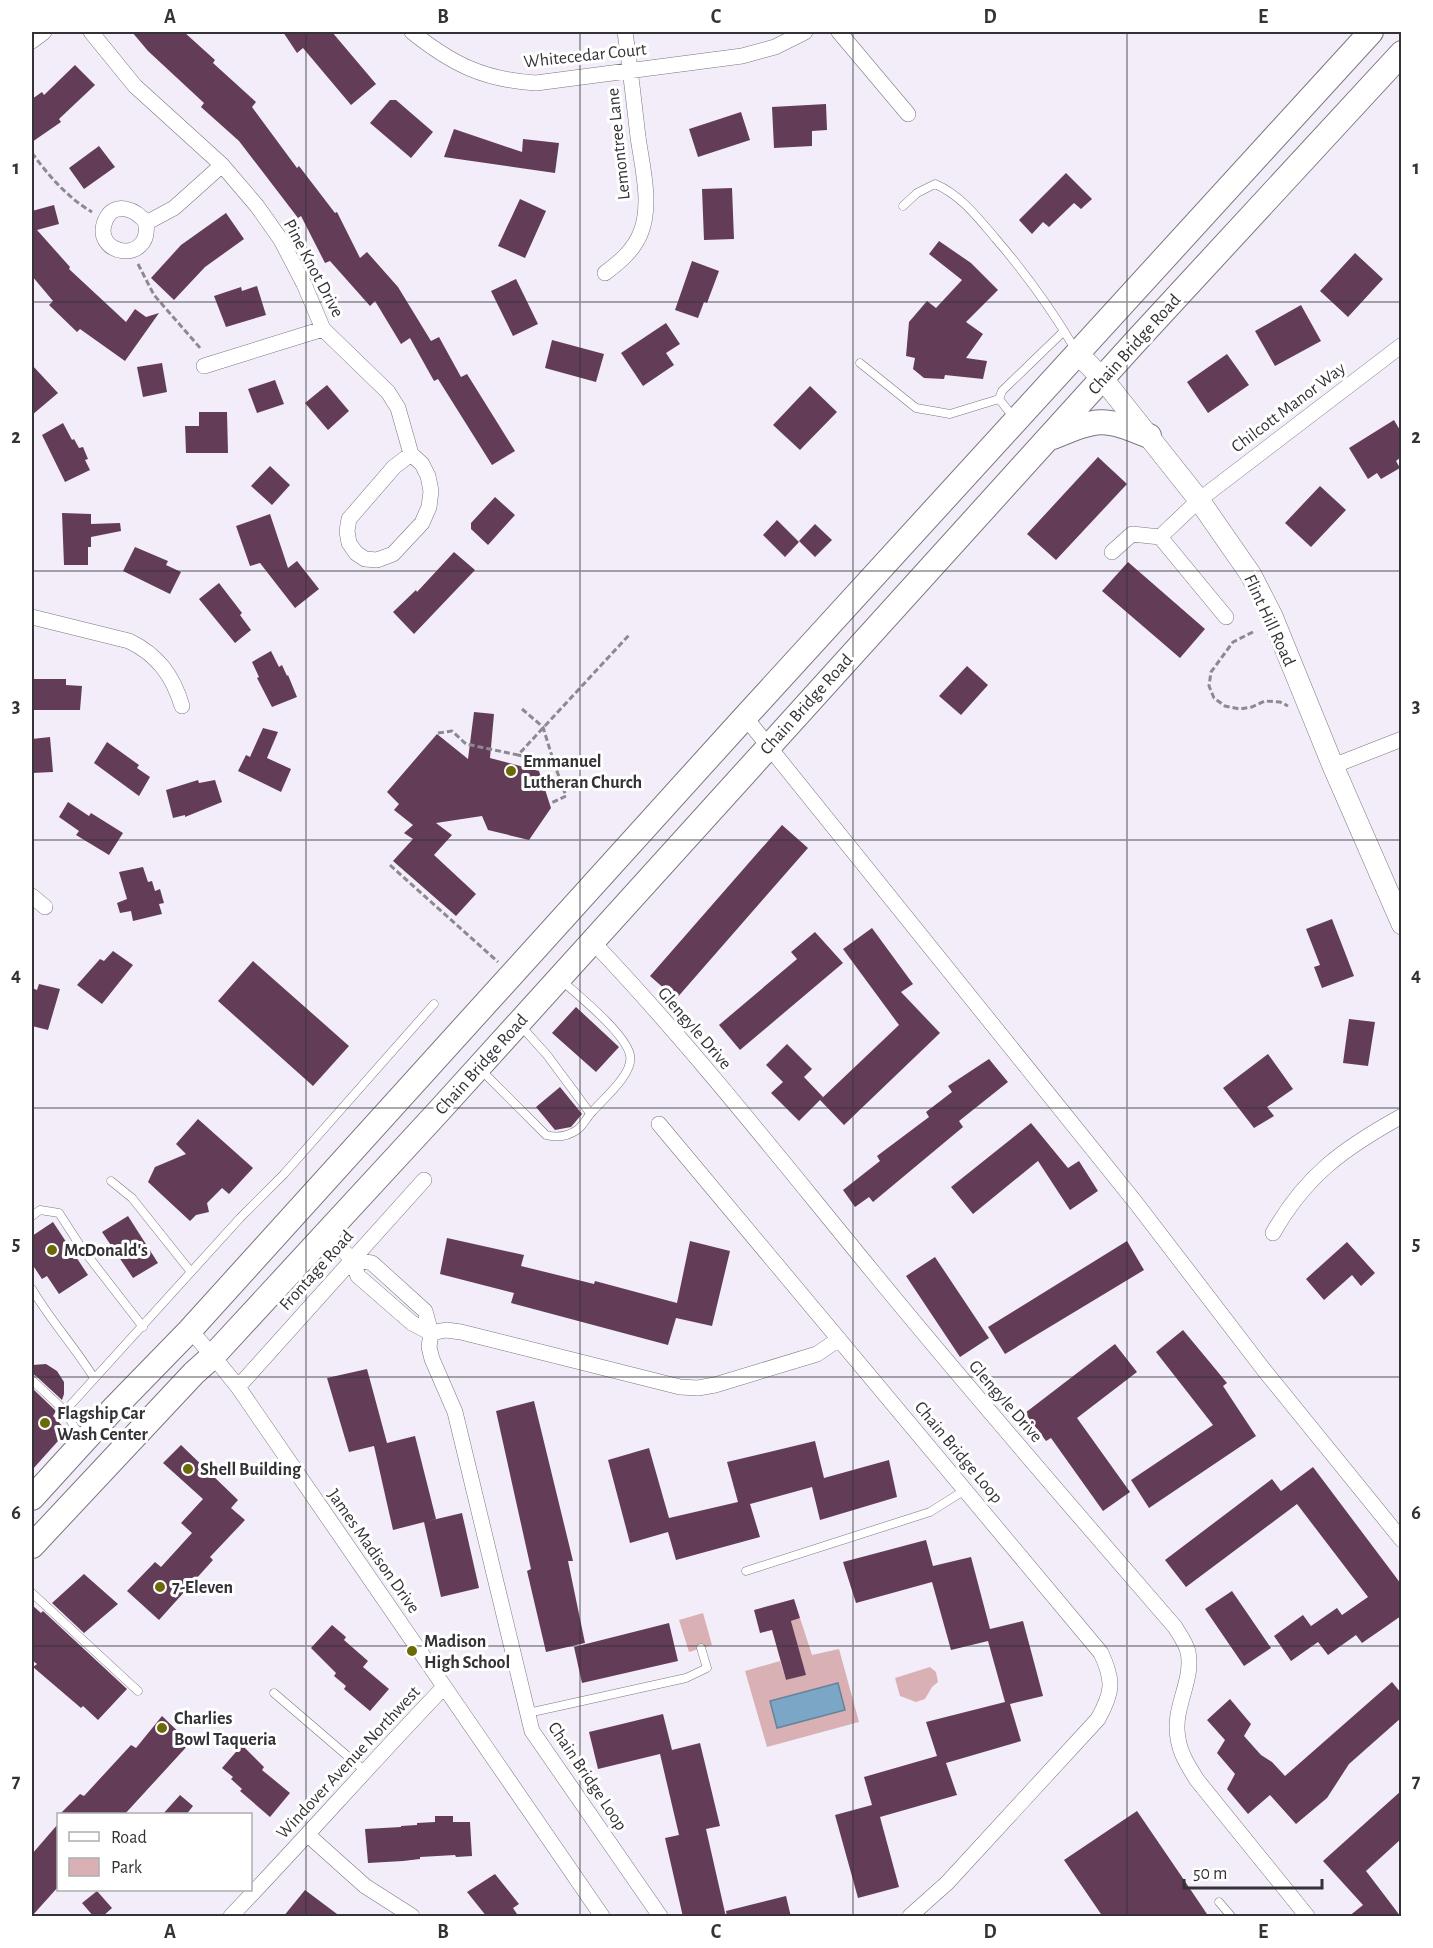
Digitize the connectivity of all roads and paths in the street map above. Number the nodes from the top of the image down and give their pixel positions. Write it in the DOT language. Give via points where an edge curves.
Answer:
graph roads {
  1 [pos="44,32"];
  2 [pos="91,32"];
  3 [pos="412,32"];
  4 [pos="625,32"];
  5 [pos="805,32"];
  6 [pos="839,32"];
  7 [pos="1371,32"];
  8 [pos="32,41"];
  9 [pos="1401,53"];
  10 [pos="630,71"];
  11 [pos="908,114"];
  12 [pos="32,153"];
  13 [pos="222,165"];
  14 [pos="903,206"];
  15 [pos="105,220"];
  16 [pos="146,223"];
  17 [pos="134,250"];
  18 [pos="604,273"];
  19 [pos="323,329"];
  20 [pos="1064,332"];
  21 [pos="1401,345"];
  22 [pos="1077,353"];
  23 [pos="860,363"];
  24 [pos="209,365"];
  25 [pos="1103,379"];
  26 [pos="999,399"];
  27 [pos="1016,420"];
  28 [pos="1149,436"];
  29 [pos="1048,439"];
  30 [pos="411,454"];
  31 [pos="1199,500"];
  32 [pos="1160,537"];
  33 [pos="1112,552"];
  34 [pos="32,617"];
  35 [pos="1226,617"];
  36 [pos="1253,632"];
  37 [pos="630,634"];
  38 [pos="182,706"];
  39 [pos="1289,706"];
  40 [pos="522,709"];
  41 [pos="745,717"];
  42 [pos="543,727"];
  43 [pos="438,733"];
  44 [pos="1401,739"];
  45 [pos="769,745"];
  46 [pos="518,755"];
  47 [pos="554,764"];
  48 [pos="1333,765"];
  49 [pos="551,803"];
  50 [pos="390,865"];
  51 [pos="32,896"];
  52 [pos="45,907"];
  53 [pos="1401,924"];
  54 [pos="592,941"];
  55 [pos="501,965"];
  56 [pos="559,977"];
  57 [pos="434,1004"];
  58 [pos="518,1023"];
  59 [pos="478,1067"];
  60 [pos="590,1113"];
  61 [pos="1401,1116"];
  62 [pos="659,1124"];
  63 [pos="424,1180"];
  64 [pos="111,1181"];
  65 [pos="32,1216"];
  66 [pos="1273,1233"];
  67 [pos="325,1234"];
  68 [pos="352,1259"];
  69 [pos="191,1272"];
  70 [pos="32,1289"];
  71 [pos="143,1327"];
  72 [pos="190,1329"];
  73 [pos="431,1333"];
  74 [pos="839,1339"];
  75 [pos="213,1356"];
  76 [pos="94,1378"];
  77 [pos="32,1380"];
  78 [pos="237,1388"];
  79 [pos="65,1411"];
  80 [pos="86,1439"];
  81 [pos="965,1490"];
  82 [pos="32,1498"];
  83 [pos="1401,1540"];
  84 [pos="32,1546"];
  85 [pos="746,1571"];
  86 [pos="32,1593"];
  87 [pos="701,1648"];
  88 [pos="444,1687"];
  89 [pos="138,1690"];
  90 [pos="274,1693"];
  91 [pos="528,1713"];
  92 [pos="364,1771"];
  93 [pos="308,1835"];
  94 [pos="1219,1902"];
  95 [pos="231,1917"];
  96 [pos="412,1917"];
  97 [pos="602,1917"];
  98 [pos="660,1917"];
  99 [pos="910,1917"];
  100 [pos="1231,1917"];
  101 [pos="1307,1917"];
  1 -- 8 [label="street"];
  2 -- 13 [label="street, Pine Knot Drive" via="150,102"];
  3 -- 10 [label="street, Whitecedar Court" via="461,66 511,81 536,83"];
  4 -- 10 [label="street, Lemontree Lane"];
  5 -- 10 [label="street, Whitecedar Court" via="775,47 742,56"];
  6 -- 11 [label="street"];
  7 -- 22 [label="main road, Chain Bridge Road"];
  9 -- 25 [label="main road, Chain Bridge Road"];
  10 -- 18 [label="street, Lemontree Lane" via="645,186 645,216 632,248"];
  12 -- 15 [label="path" via="80,205"];
  13 -- 16 [label="street" via="174,208"];
  13 -- 19 [label="street, Pine Knot Drive" via="281,240"];
  14 -- 20 [label="lane" via="934,184 947,189 1009,254"];
  15 -- 16 [label="street" via="118,208 130,209"];
  15 -- 17 [label="street" via="103,236 108,245 121,251"];
  16 -- 17 [label="street" via="144,243"];
  17 -- 24 [label="path" via="154,295"];
  19 -- 24 [label="street"];
  19 -- 30 [label="street, Pine Knot Drive" via="388,392 398,408"];
  20 -- 22 [label="lane"];
  20 -- 26 [label="lane" via="1002,391"];
  21 -- 31 [label="street, Chilcott Manor Way"];
  22 -- 25 [label="street, Flint Hill Road"];
  22 -- 27 [label="main road, Chain Bridge Road"];
  23 -- 26 [label="lane" via="916,408 950,414"];
  25 -- 28 [label="street, Flint Hill Road"];
  25 -- 29 [label="main road, Chain Bridge Road"];
  26 -- 27 [label="lane"];
  27 -- 41 [label="main road, Chain Bridge Road"];
  28 -- 29 [label="main road" via="1118,423 1101,421"];
  28 -- 31 [label="street, Flint Hill Road"];
  29 -- 45 [label="main road, Chain Bridge Road"];
  30 -- 30 [label="street" via="422,464 431,491 422,523 393,555 377,560 365,558 349,543 350,519 394,467"];
  31 -- 32 [label="street, Chilcott Manor Way"];
  31 -- 48 [label="street, Flint Hill Road" via="1251,575 1272,616"];
  32 -- 33 [label="street" via="1132,534"];
  32 -- 35 [label="street"];
  34 -- 38 [label="street" via="140,647 168,672"];
  36 -- 39 [label="path" via="1233,642 1211,672 1209,686 1214,698 1225,706 1240,708 1265,701"];
  37 -- 42 [label="path"];
  40 -- 42 [label="path"];
  41 -- 45 [label="street"];
  41 -- 72 [label="main road, Chain Bridge Road"];
  42 -- 46 [label="path"];
  42 -- 47 [label="path"];
  43 -- 46 [label="path" via="452,731 466,744"];
  44 -- 48 [label="street"];
  45 -- 54 [label="main road, Chain Bridge Road"];
  45 -- 83 [label="street"];
  46 -- 47 [label="path"];
  47 -- 49 [label="path" via="566,796"];
  48 -- 53 [label="street, Flint Hill Road"];
  50 -- 55 [label="path"];
  51 -- 52 [label="street"];
  54 -- 56 [label="main road, Chain Bridge Road"];
  54 -- 101 [label="street, Glengyle Drive" via="1174,1627 1187,1650 1189,1672 1177,1717 1182,1756"];
  56 -- 58 [label="main road, Chain Bridge Road"];
  56 -- 60 [label="lane" via="613,1028 629,1053 630,1061 619,1084"];
  57 -- 69 [label="lane" via="284,1174"];
  58 -- 59 [label="main road, Chain Bridge Road"];
  58 -- 60 [label="lane"];
  59 -- 60 [label="lane" via="546,1135 560,1137 578,1129"];
  59 -- 67 [label="main road, Chain Bridge Road"];
  61 -- 66 [label="street" via="1339,1155 1317,1174 1288,1206"];
  62 -- 74 [label="street, Chain Bridge Loop"];
  63 -- 68 [label="street, Frontage Road"];
  64 -- 69 [label="lane" via="132,1198"];
  65 -- 71 [label="lane" via="40,1210 59,1213"];
  67 -- 68 [label="street, Chain Bridge Loop"];
  67 -- 75 [label="main road, Chain Bridge Road"];
  68 -- 73 [label="street, Chain Bridge Loop" via="372,1263 425,1311"];
  68 -- 78 [label="street, Frontage Road"];
  69 -- 71 [label="lane"];
  70 -- 76 [label="lane"];
  71 -- 76 [label="lane"];
  72 -- 75 [label="street, James Madison Drive"];
  72 -- 80 [label="main road, Chain Bridge Road"];
  73 -- 74 [label="street" via="460,1332 659,1383 698,1388 817,1354"];
  73 -- 91 [label="street, Chain Bridge Loop" via="432,1359 455,1412"];
  74 -- 81 [label="street, Chain Bridge Loop"];
  75 -- 78 [label="street, James Madison Drive"];
  75 -- 84 [label="main road, Chain Bridge Road"];
  76 -- 79 [label="lane"];
  77 -- 79 [label="lane"];
  78 -- 88 [label="street, James Madison Drive"];
  79 -- 80 [label="lane"];
  80 -- 82 [label="main road, Chain Bridge Road"];
  81 -- 85 [label="lane" via="930,1512"];
  81 -- 99 [label="street, Chain Bridge Loop" via="1101,1653 1110,1672 1111,1687 1098,1719 948,1883"];
  86 -- 89 [label="lane"];
  87 -- 91 [label="lane" via="707,1668 686,1677"];
  88 -- 92 [label="street, Windover Avenue Northwest"];
  88 -- 97 [label="street, James Madison Drive"];
  90 -- 92 [label="lane"];
  91 -- 98 [label="street, Chain Bridge Loop" via="532,1731"];
  92 -- 93 [label="street, Windover Avenue Northwest"];
  93 -- 95 [label="street, Windover Avenue Northwest"];
  93 -- 96 [label="street" via="365,1886"];
  94 -- 100 [label="lane"];
}
